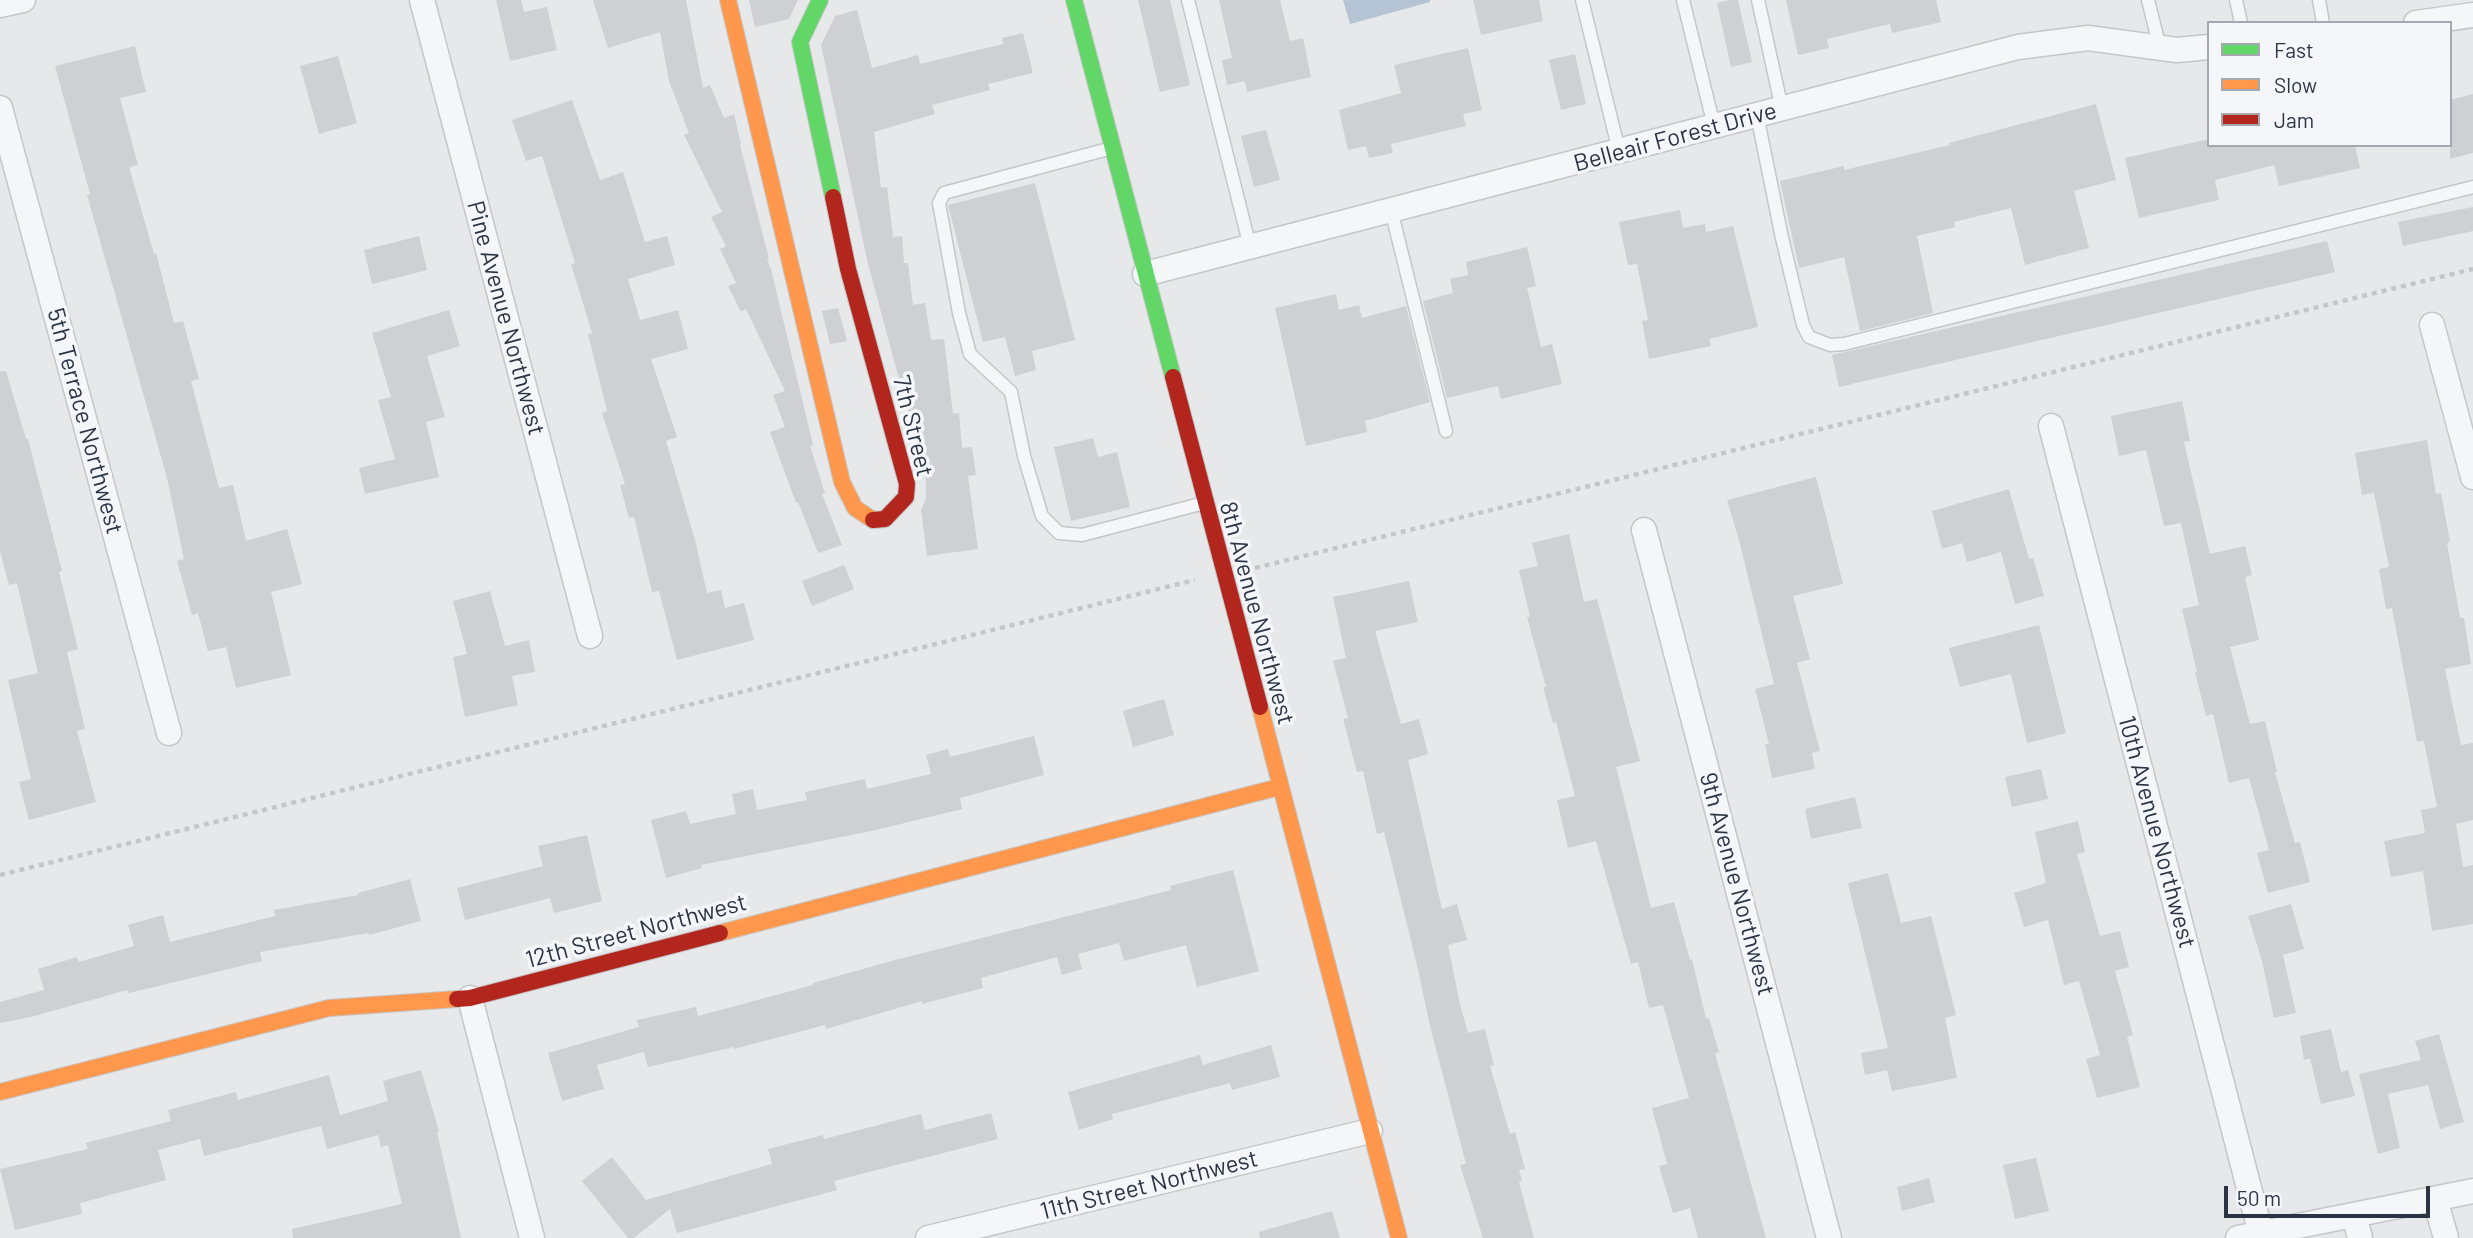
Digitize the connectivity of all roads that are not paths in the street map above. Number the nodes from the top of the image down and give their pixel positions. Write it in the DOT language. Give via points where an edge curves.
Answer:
graph roads {
  1 [pos="23,0"];
  2 [pos="422,0"];
  3 [pos="728,0"];
  4 [pos="820,0"];
  5 [pos="1074,0"];
  6 [pos="1188,0"];
  7 [pos="1582,0"];
  8 [pos="1683,0"];
  9 [pos="1758,0"];
  10 [pos="2148,0"];
  11 [pos="2236,0"];
  12 [pos="2319,0"];
  13 [pos="0,5"];
  14 [pos="2473,15"];
  15 [pos="2241,21"];
  16 [pos="2323,21"];
  17 [pos="2430,21"];
  18 [pos="2207,47"];
  19 [pos="2160,48"];
  20 [pos="0,108"];
  21 [pos="1782,108"];
  22 [pos="1756,115"];
  23 [pos="1714,127"];
  24 [pos="1112,148"];
  25 [pos="1619,151"];
  26 [pos="2473,187"];
  27 [pos="1391,210"];
  28 [pos="1250,247"];
  29 [pos="1145,274"];
  30 [pos="2432,325"];
  31 [pos="2051,426"];
  32 [pos="1446,431"];
  33 [pos="2473,477"];
  34 [pos="1204,502"];
  35 [pos="1644,530"];
  36 [pos="590,636"];
  37 [pos="169,733"];
  38 [pos="1279,786"];
  39 [pos="470,998"];
  40 [pos="0,1092"];
  41 [pos="1370,1131"];
  42 [pos="2473,1191"];
  43 [pos="2435,1199"];
  44 [pos="2357,1226"];
  45 [pos="2254,1236"];
  46 [pos="532,1238"];
  47 [pos="929,1238"];
  48 [pos="1399,1238"];
  49 [pos="1829,1238"];
  50 [pos="2446,1238"];
  1 -- 13 [label="street"];
  2 -- 36 [label="street, Pine Avenue Northwest"];
  3 -- 4 [label="street, 7th Street" via="842,482 855,508 873,520 886,519 906,497 907,484 848,269 800,42"];
  5 -- 24 [label="street, 8th Avenue Northwest"];
  6 -- 28 [label="lane"];
  7 -- 25 [label="lane"];
  8 -- 23 [label="lane"];
  9 -- 21 [label="lane"];
  10 -- 19 [label="lane"];
  11 -- 15 [label="lane"];
  12 -- 16 [label="lane"];
  14 -- 17 [label="street"];
  18 -- 19 [label="street, Belleair Forest Drive"];
  19 -- 21 [label="street, Belleair Forest Drive" via="2088,38 2018,47"];
  20 -- 37 [label="street, 5th Terrace Northwest"];
  21 -- 22 [label="street, Belleair Forest Drive"];
  22 -- 23 [label="street, Belleair Forest Drive"];
  22 -- 26 [label="lane" via="1803,325 1809,337 1830,345"];
  23 -- 25 [label="street, Belleair Forest Drive"];
  24 -- 29 [label="street, 8th Avenue Northwest"];
  24 -- 34 [label="lane" via="944,194 939,203 959,313 970,354 1011,392 1042,516 1059,533 1082,535"];
  25 -- 27 [label="street, Belleair Forest Drive"];
  27 -- 28 [label="street, Belleair Forest Drive"];
  27 -- 32 [label="lane"];
  28 -- 29 [label="street, Belleair Forest Drive"];
  29 -- 34 [label="street, 8th Avenue Northwest"];
  30 -- 33 [label="street"];
  31 -- 45 [label="street, 10th Avenue Northwest"];
  34 -- 38 [label="street, 8th Avenue Northwest"];
  35 -- 49 [label="street, 9th Avenue Northwest"];
  38 -- 39 [label="street, 12th Street Northwest"];
  38 -- 41 [label="street, 8th Avenue Northwest"];
  39 -- 40 [label="street, 12th Street Northwest" via="329,1008"];
  39 -- 46 [label="street"];
  41 -- 47 [label="street, 11th Street Northwest"];
  41 -- 48 [label="street, 8th Avenue Northwest"];
  42 -- 43 [label="street"];
  43 -- 44 [label="street"];
  43 -- 50 [label="street"];
  44 -- 45 [label="street"];
}
